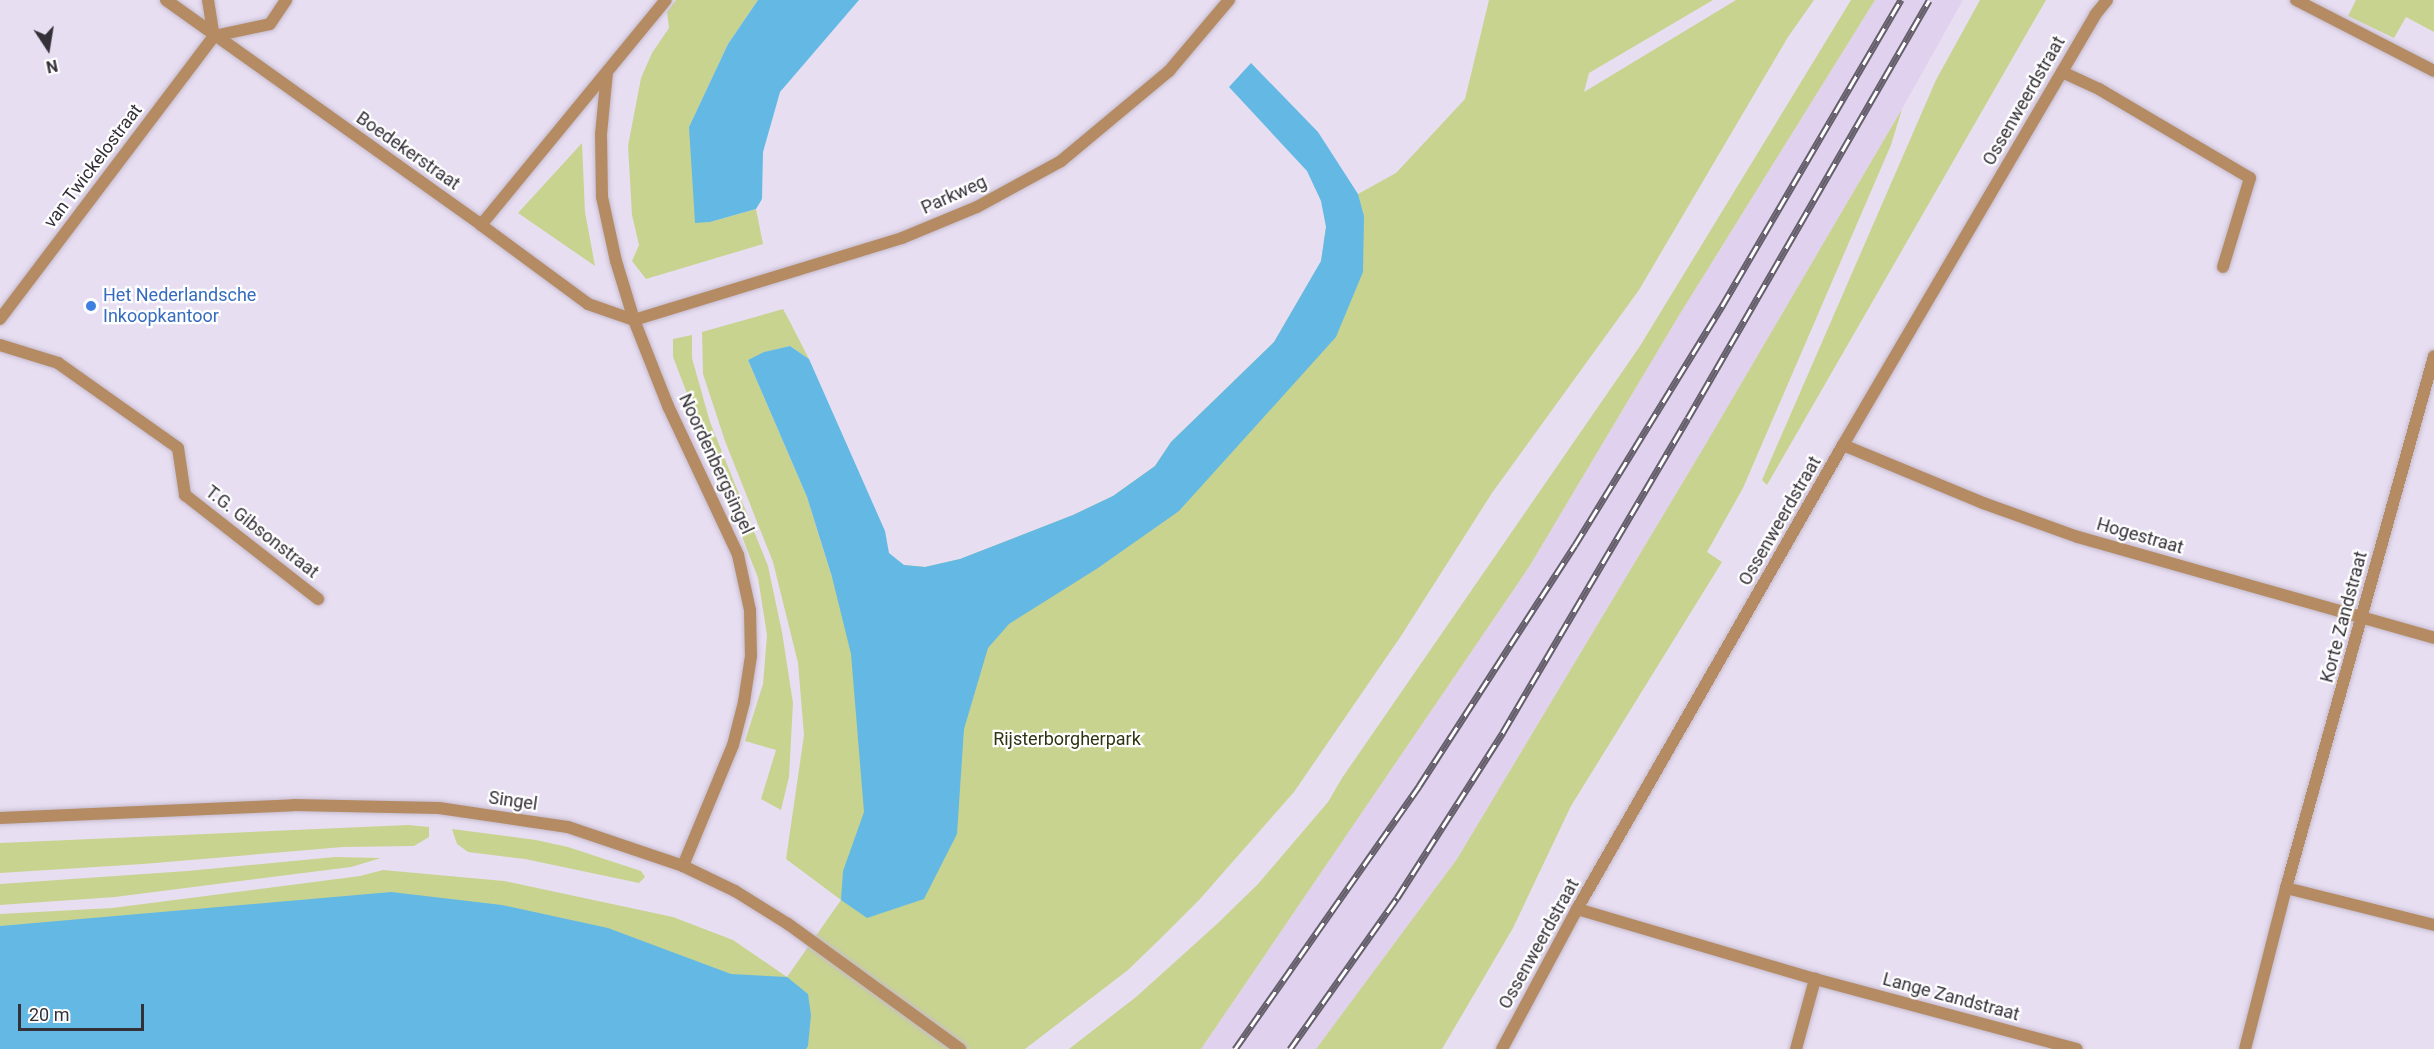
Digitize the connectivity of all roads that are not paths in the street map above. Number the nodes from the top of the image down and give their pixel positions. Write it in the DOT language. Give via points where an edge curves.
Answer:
graph roads {
  1 [pos="166,0"];
  2 [pos="208,0"];
  3 [pos="286,0"];
  4 [pos="666,0"];
  5 [pos="1229,0"];
  6 [pos="2101,0"];
  7 [pos="2107,0"];
  8 [pos="2296,0"];
  9 [pos="2095,15"];
  10 [pos="214,36"];
  11 [pos="2434,71"];
  12 [pos="607,72"];
  13 [pos="2062,72"];
  14 [pos="481,225"];
  15 [pos="2223,267"];
  16 [pos="0,319"];
  17 [pos="634,320"];
  18 [pos="0,345"];
  19 [pos="2434,356"];
  20 [pos="1843,445"];
  21 [pos="318,599"];
  22 [pos="2363,619"];
  23 [pos="2434,638"];
  24 [pos="0,818"];
  25 [pos="683,866"];
  26 [pos="2286,888"];
  27 [pos="1577,909"];
  28 [pos="2434,925"];
  29 [pos="1815,979"];
  30 [pos="960,1049"];
  31 [pos="1502,1049"];
  32 [pos="1796,1049"];
  33 [pos="2077,1049"];
  34 [pos="2245,1049"];
  1 -- 10 [label="street, Boedekerstraat"];
  2 -- 10 [label="street"];
  3 -- 10 [label="street" via="270,24"];
  4 -- 12 [label="street"];
  5 -- 17 [label="street, Parkweg" via="1169,71 1061,161 977,207 902,238"];
  6 -- 9 [label="street, Ossenweerdstraat"];
  7 -- 9 [label="street, Ossenweerdstraat"];
  8 -- 11 [label="street"];
  9 -- 13 [label="street, Ossenweerdstraat"];
  10 -- 14 [label="street, Boedekerstraat"];
  10 -- 16 [label="street, van Twickelostraat"];
  12 -- 14 [label="street"];
  12 -- 17 [label="street, Noordenbergsingel" via="601,134 602,197"];
  13 -- 15 [label="street" via="2099,89 2250,178"];
  13 -- 20 [label="street, Ossenweerdstraat"];
  14 -- 17 [label="street, Boedekerstraat" via="588,304"];
  17 -- 25 [label="street, Noordenbergsingel" via="668,406 738,555 750,610 751,656 736,735"];
  18 -- 21 [label="street, T.G. Gibsonstraat" via="58,363 178,448 185,495"];
  19 -- 22 [label="street, Korte Zandstraat"];
  20 -- 22 [label="street, Hogestraat" via="2078,537"];
  20 -- 27 [label="street, Ossenweerdstraat"];
  22 -- 23 [label="street, Hogestraat"];
  22 -- 26 [label="street, Korte Zandstraat"];
  24 -- 25 [label="street, Singel" via="294,805 439,808 568,827"];
  25 -- 30 [label="street, Singel" via="765,909"];
  26 -- 28 [label="street"];
  26 -- 34 [label="street, Korte Zandstraat"];
  27 -- 29 [label="street, Lange Zandstraat"];
  27 -- 31 [label="street, Ossenweerdstraat"];
  29 -- 32 [label="street"];
  29 -- 33 [label="street, Lange Zandstraat"];
}
